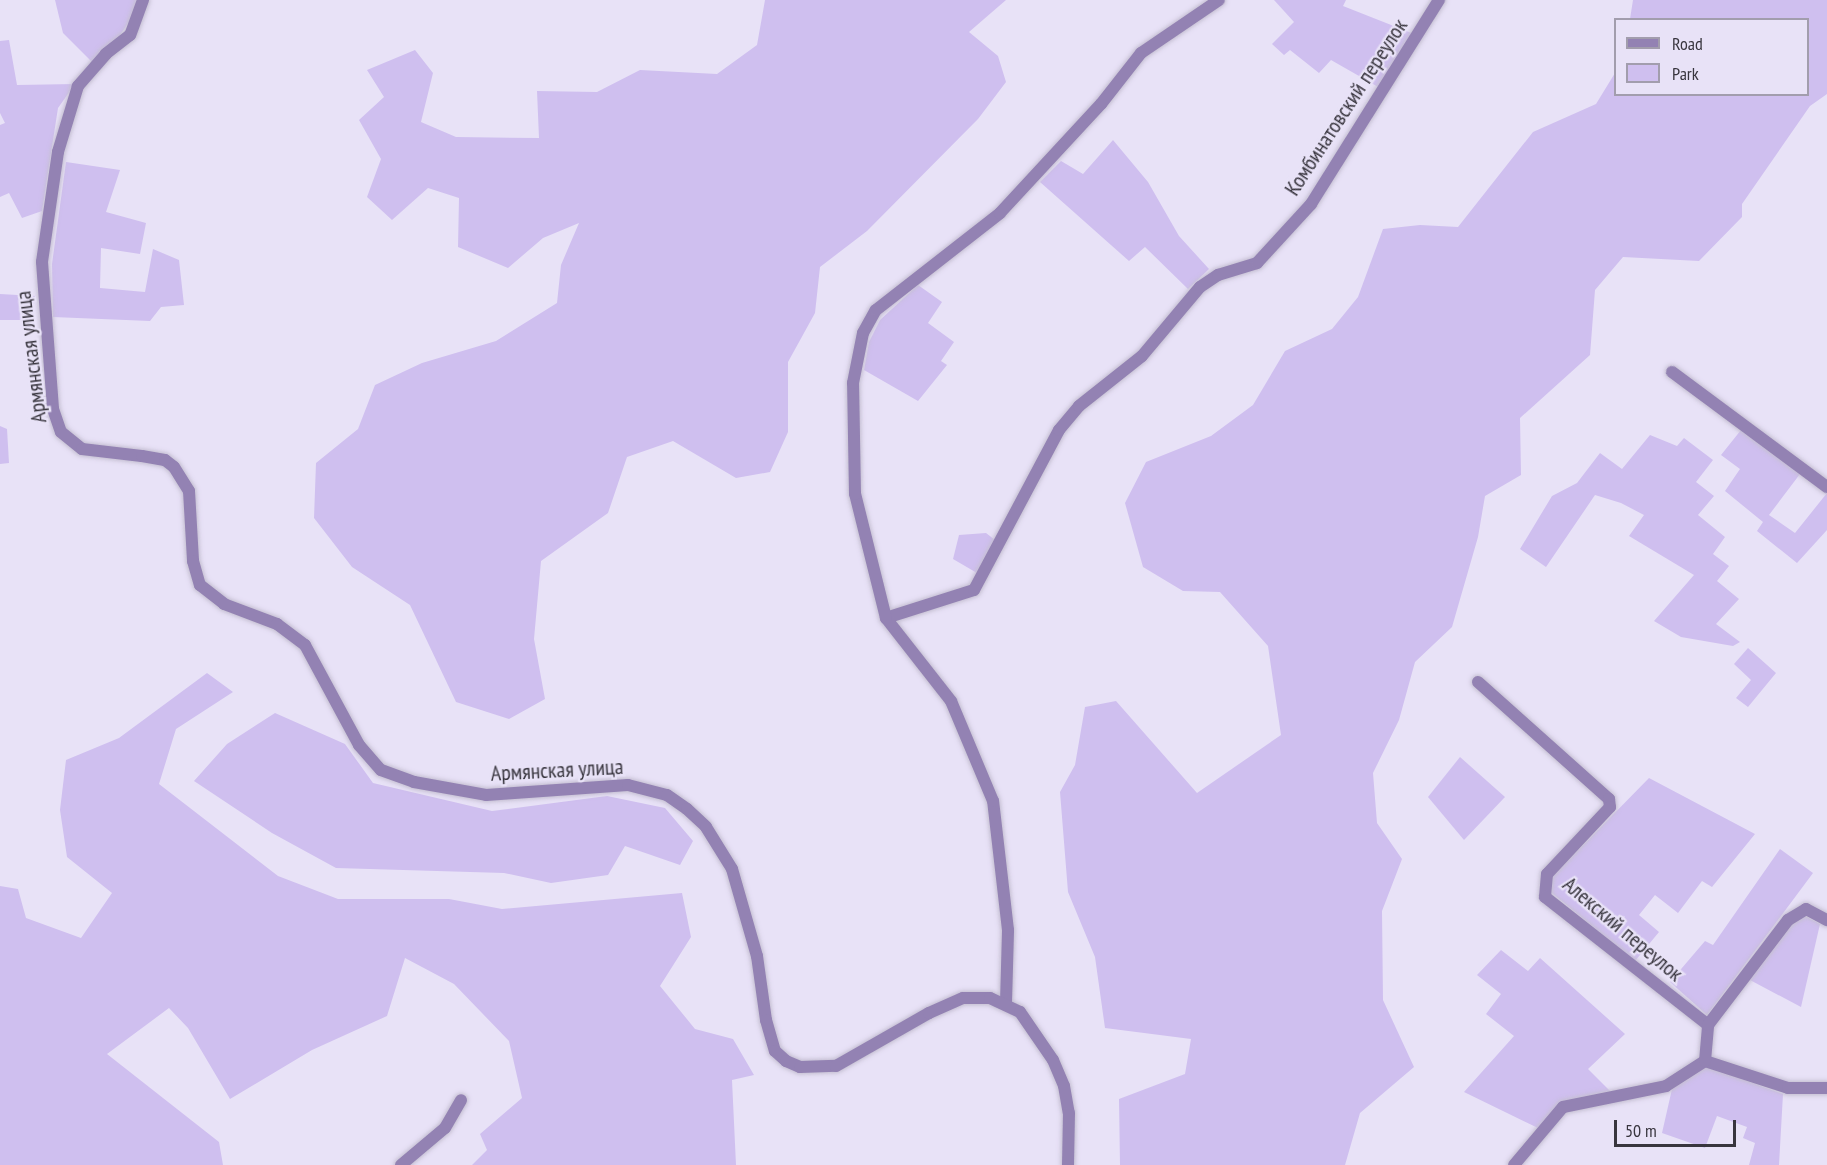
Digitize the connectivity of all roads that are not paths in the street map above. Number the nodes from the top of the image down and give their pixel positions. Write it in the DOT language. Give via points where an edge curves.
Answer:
graph roads {
  1 [pos="144,0"];
  2 [pos="1219,0"];
  3 [pos="1439,0"];
  4 [pos="1672,372"];
  5 [pos="1827,487"];
  6 [pos="886,618"];
  7 [pos="1478,682"];
  8 [pos="1827,920"];
  9 [pos="1006,1003"];
  10 [pos="1708,1025"];
  11 [pos="1705,1062"];
  12 [pos="1827,1088"];
  13 [pos="461,1100"];
  14 [pos="401,1165"];
  15 [pos="1068,1165"];
  16 [pos="1514,1165"];
  1 -- 9 [label="street, Армянская улица" via="130,35 106,54 78,86 58,152 42,262 53,409 61,432 82,449 165,460 174,467 189,491 193,561 200,585 224,604 277,624 305,645 359,745 381,770 414,782 486,795 628,785 667,795 687,809 706,827 732,869 757,956 766,1020 775,1051 786,1061 811,1068 836,1065 963,998 990,998"];
  2 -- 6 [label="street" via="1142,53 1101,104 1000,213 876,310 863,333 853,383 855,494"];
  3 -- 6 [label="street, Комбинатовский переулок" via="1311,204 1257,263 1218,275 1200,287 1149,350 1079,406 1059,430 974,590"];
  4 -- 5 [label="street"];
  6 -- 9 [label="street" via="951,701 981,764 993,801 1008,930"];
  7 -- 10 [label="street, Алекский переулок" via="1609,799 1610,807 1548,874 1545,897"];
  8 -- 10 [label="street" via="1806,909 1788,920"];
  9 -- 15 [label="street" via="1036,1031 1064,1086 1069,1113"];
  10 -- 11 [label="street"];
  11 -- 12 [label="street" via="1788,1088"];
  11 -- 16 [label="street" via="1666,1086 1563,1107"];
  13 -- 14 [label="street" via="445,1128"];
}
